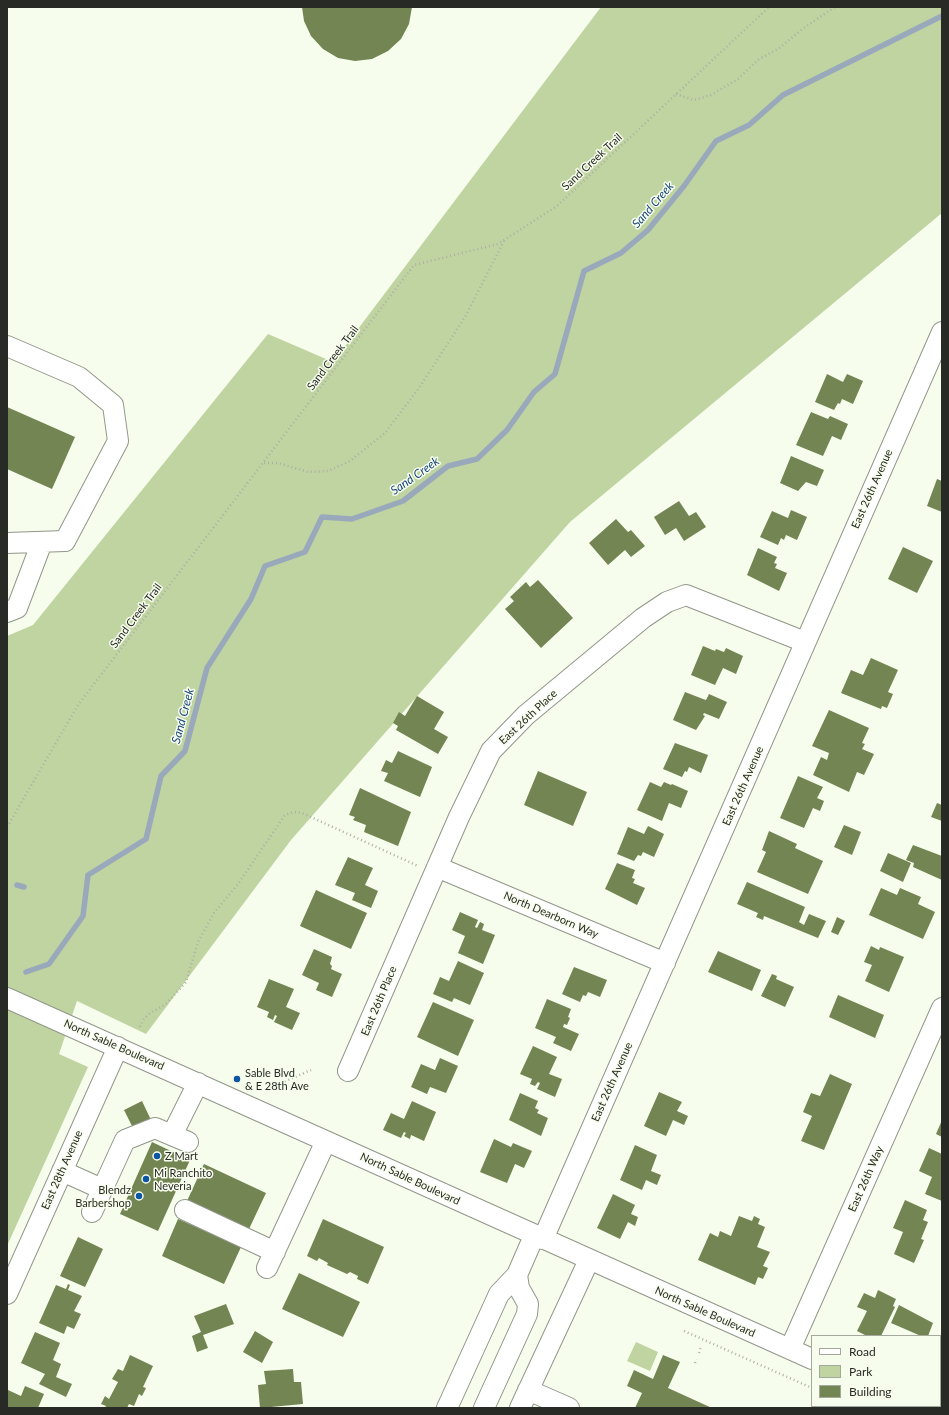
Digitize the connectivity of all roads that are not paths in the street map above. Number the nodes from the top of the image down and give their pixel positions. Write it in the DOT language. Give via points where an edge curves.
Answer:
graph roads {
  1 [pos="942,332"];
  2 [pos="7,346"];
  3 [pos="42,542"];
  4 [pos="7,543"];
  5 [pos="7,612"];
  6 [pos="805,642"];
  7 [pos="437,867"];
  8 [pos="665,963"];
  9 [pos="7,998"];
  10 [pos="942,1008"];
  11 [pos="118,1047"];
  12 [pos="348,1071"];
  13 [pos="198,1083"];
  14 [pos="326,1141"];
  15 [pos="62,1171"];
  16 [pos="102,1189"];
  17 [pos="185,1210"];
  18 [pos="92,1212"];
  19 [pos="538,1238"];
  20 [pos="589,1260"];
  21 [pos="517,1275"];
  22 [pos="7,1294"];
  23 [pos="790,1350"];
  24 [pos="811,1359"];
  25 [pos="528,1390"];
  26 [pos="446,1408"];
  27 [pos="484,1408"];
  28 [pos="520,1408"];
  29 [pos="569,1408"];
  1 -- 6 [label="street, East 26th Avenue"];
  2 -- 3 [label="street" via="79,377 113,404 118,441 65,541"];
  3 -- 4 [label="street"];
  3 -- 5 [label="street" via="17,608"];
  6 -- 7 [label="street, East 26th Place" via="686,595 667,602 643,618 526,715 491,751 458,817"];
  6 -- 8 [label="street, East 26th Avenue"];
  7 -- 8 [label="street, North Dearborn Way"];
  7 -- 12 [label="street, East 26th Place"];
  8 -- 19 [label="street, East 26th Avenue"];
  9 -- 11 [label="street, North Sable Boulevard"];
  10 -- 23 [label="street, East 26th Way"];
  11 -- 13 [label="street, North Sable Boulevard"];
  11 -- 15 [label="street, East 28th Avenue"];
  13 -- 14 [label="street, North Sable Boulevard"];
  13 -- 16 [label="street" via="180,1139 155,1128 125,1140"];
  14 -- 17 [label="street" via="271,1260"];
  14 -- 19 [label="street, North Sable Boulevard"];
  15 -- 16 [label="street"];
  15 -- 22 [label="street, East 28th Avenue"];
  16 -- 18 [label="street"];
  19 -- 20 [label="street, North Sable Boulevard"];
  19 -- 21 [label="street, East 26th Avenue"];
  20 -- 23 [label="street, North Sable Boulevard"];
  20 -- 25 [label="street"];
  21 -- 26 [label="street, East 26th Avenue" via="499,1294"];
  21 -- 27 [label="street" via="519,1288 528,1304 527,1314"];
  23 -- 24 [label="street, North Sable Boulevard"];
  25 -- 28 [label="street"];
  25 -- 29 [label="street"];
}
